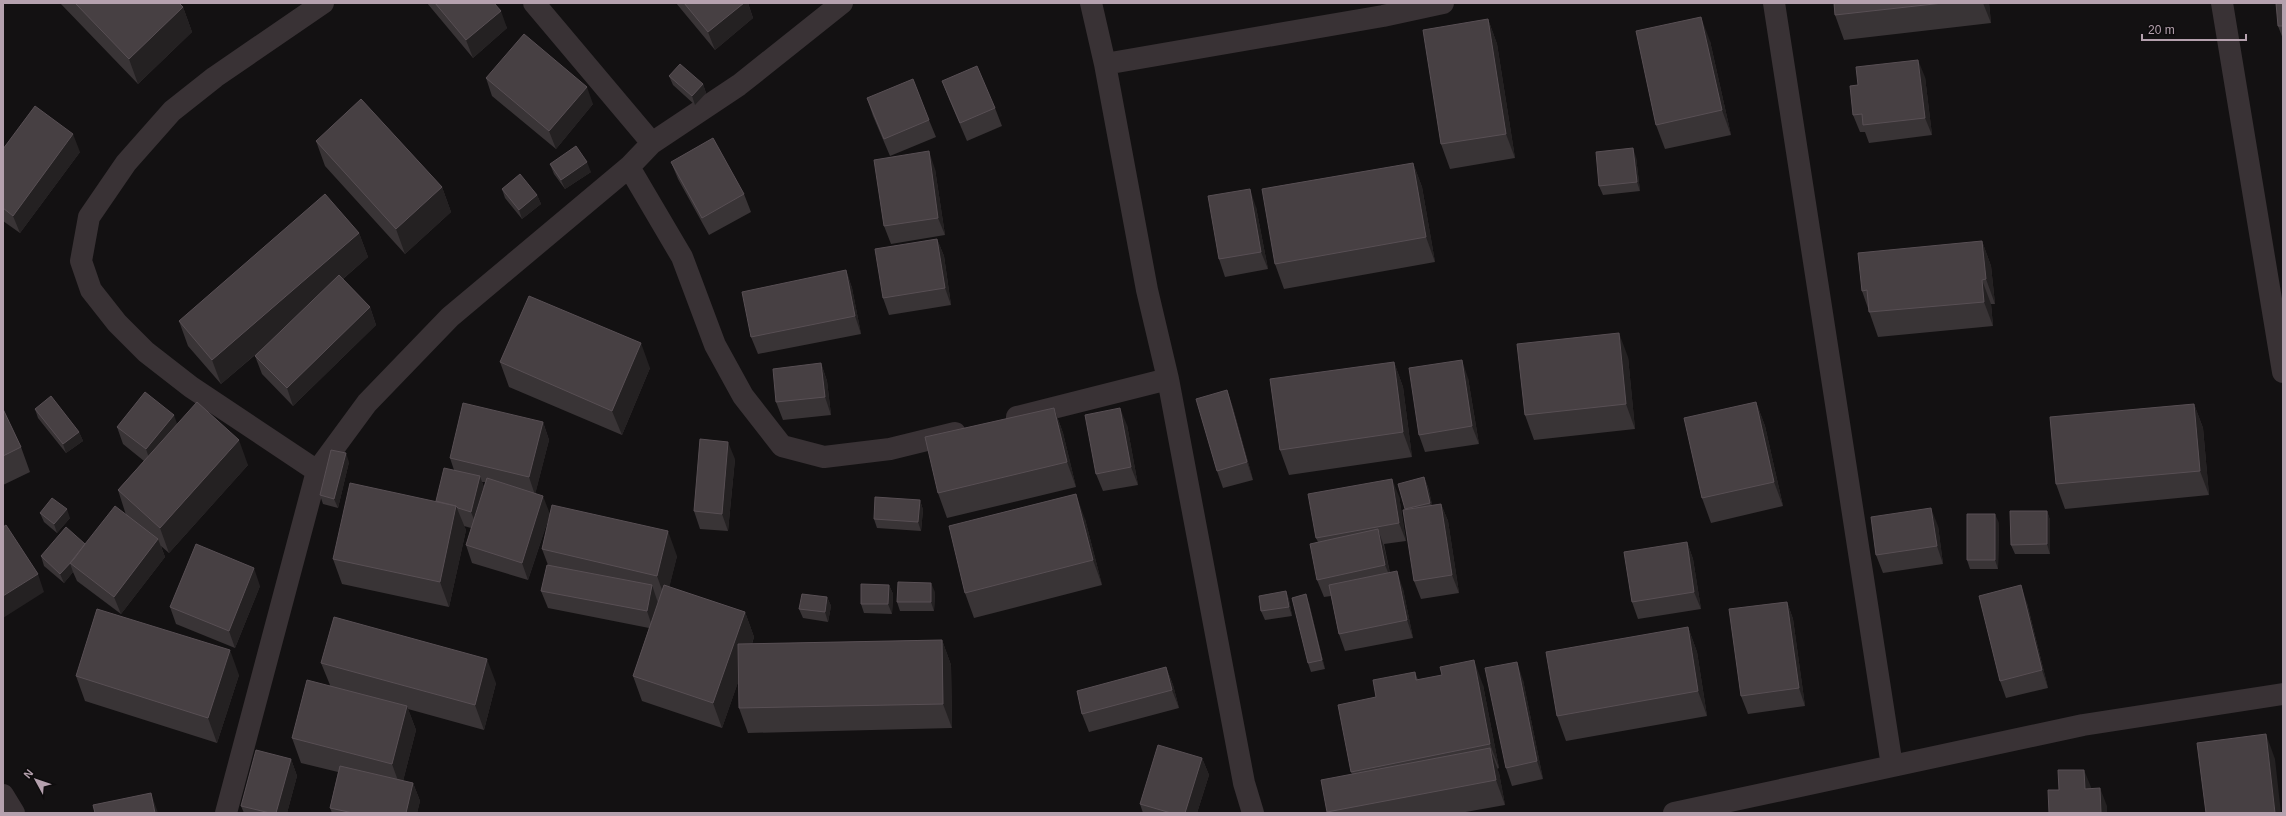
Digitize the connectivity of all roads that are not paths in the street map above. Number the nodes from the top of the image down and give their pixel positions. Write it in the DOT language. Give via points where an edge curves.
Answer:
graph roads {
  1 [pos="323,3"];
  2 [pos="534,3"];
  3 [pos="842,3"];
  4 [pos="1091,3"];
  5 [pos="1443,3"];
  6 [pos="1774,3"];
  7 [pos="2222,3"];
  8 [pos="1105,64"];
  9 [pos="652,143"];
  10 [pos="629,167"];
  11 [pos="2283,372"];
  12 [pos="1168,379"];
  13 [pos="998,422"];
  14 [pos="975,428"];
  15 [pos="317,471"];
  16 [pos="2283,694"];
  17 [pos="1892,766"];
  18 [pos="3,795"];
  19 [pos="14,813"];
  20 [pos="226,813"];
  21 [pos="1253,813"];
  22 [pos="1674,813"];
  1 -- 15 [label="street" via="216,77 172,111 126,162 89,217 81,261 91,290 117,323 146,352 191,387"];
  2 -- 9 [label="street"];
  3 -- 9 [label="street" via="739,85"];
  4 -- 8 [label="street"];
  5 -- 8 [label="street" via="1383,16"];
  6 -- 17 [label="street"];
  7 -- 11 [label="street"];
  8 -- 12 [label="street" via="1147,290"];
  9 -- 10 [label="street"];
  10 -- 14 [label="street" via="682,257 715,345 743,396 782,446 824,457 890,449"];
  10 -- 15 [label="street" via="450,317 367,403"];
  12 -- 13 [label="street"];
  12 -- 21 [label="street" via="1242,775"];
  15 -- 20 [label="street"];
  16 -- 17 [label="street" via="2083,725"];
  17 -- 22 [label="street"];
  18 -- 19 [label="street"];
}
